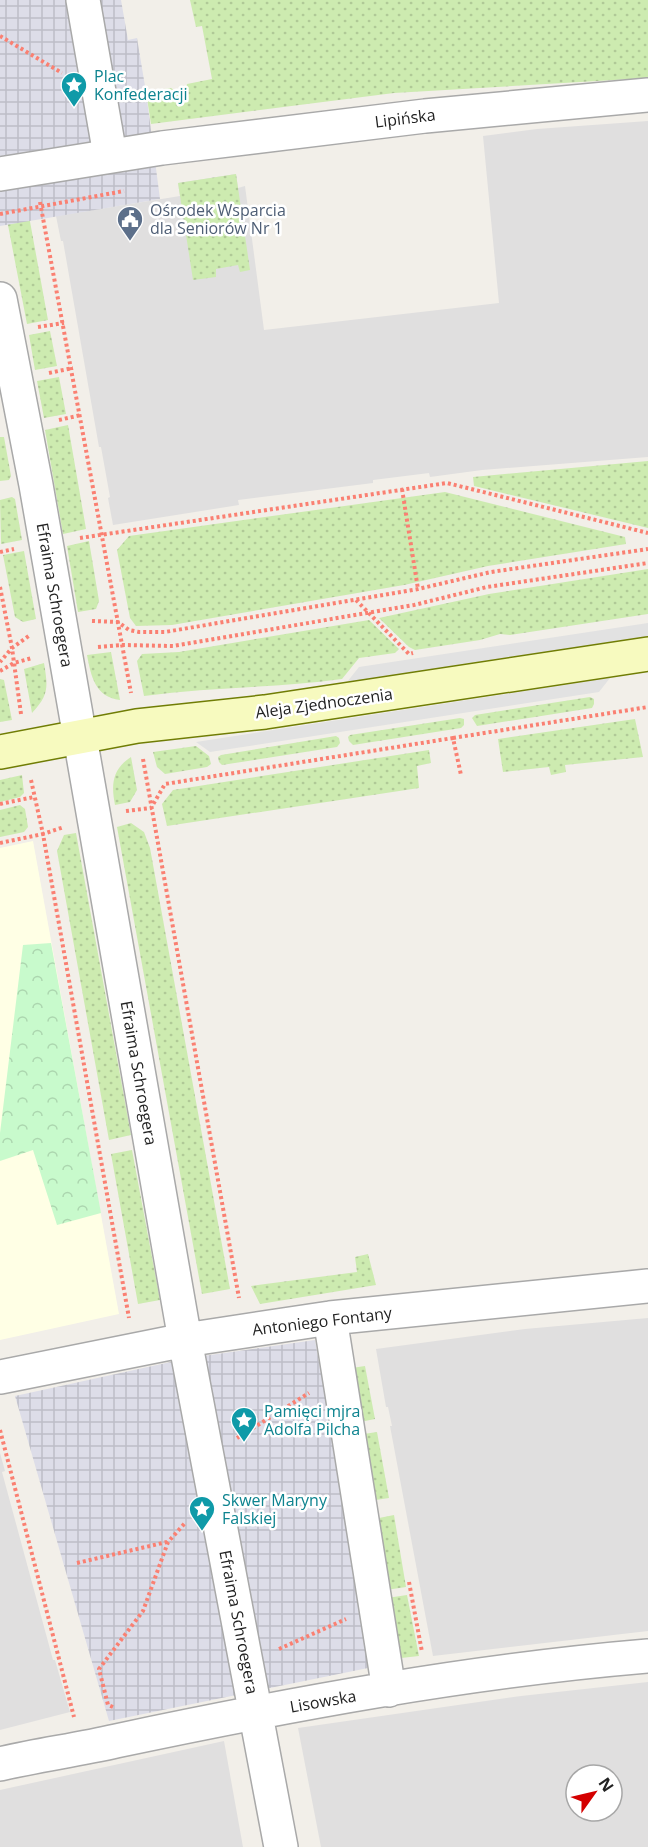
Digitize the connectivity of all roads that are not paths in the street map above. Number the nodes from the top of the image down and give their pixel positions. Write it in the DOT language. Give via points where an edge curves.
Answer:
graph roads {
  1 [pos="84,0"];
  2 [pos="648,95"];
  3 [pos="110,155"];
  4 [pos="0,174"];
  5 [pos="0,299"];
  6 [pos="648,654"];
  7 [pos="80,736"];
  8 [pos="0,752"];
  9 [pos="648,1286"];
  10 [pos="330,1318"];
  11 [pos="185,1340"];
  12 [pos="0,1377"];
  13 [pos="648,1656"];
  14 [pos="389,1690"];
  15 [pos="256,1712"];
  16 [pos="0,1764"];
  17 [pos="281,1847"];
  1 -- 3 [label="street"];
  2 -- 3 [label="street, Lipińska" via="425,116"];
  3 -- 4 [label="street"];
  5 -- 7 [label="street, Efraima Schroegera"];
  6 -- 7 [label="street, Aleja Zjednoczenia"];
  7 -- 8 [label="street, Aleja Zjednoczenia"];
  7 -- 11 [label="street, Efraima Schroegera"];
  9 -- 10 [label="street, Antoniego Fontany"];
  10 -- 11 [label="street, Antoniego Fontany"];
  10 -- 14 [label="street"];
  11 -- 12 [label="street, Antoniego Fontany"];
  11 -- 15 [label="street, Efraima Schroegera"];
  13 -- 14 [label="street, Lisowska"];
  14 -- 15 [label="street, Lisowska"];
  15 -- 16 [label="street, Lisowska"];
  15 -- 17 [label="street, Efraima Schroegera"];
}
